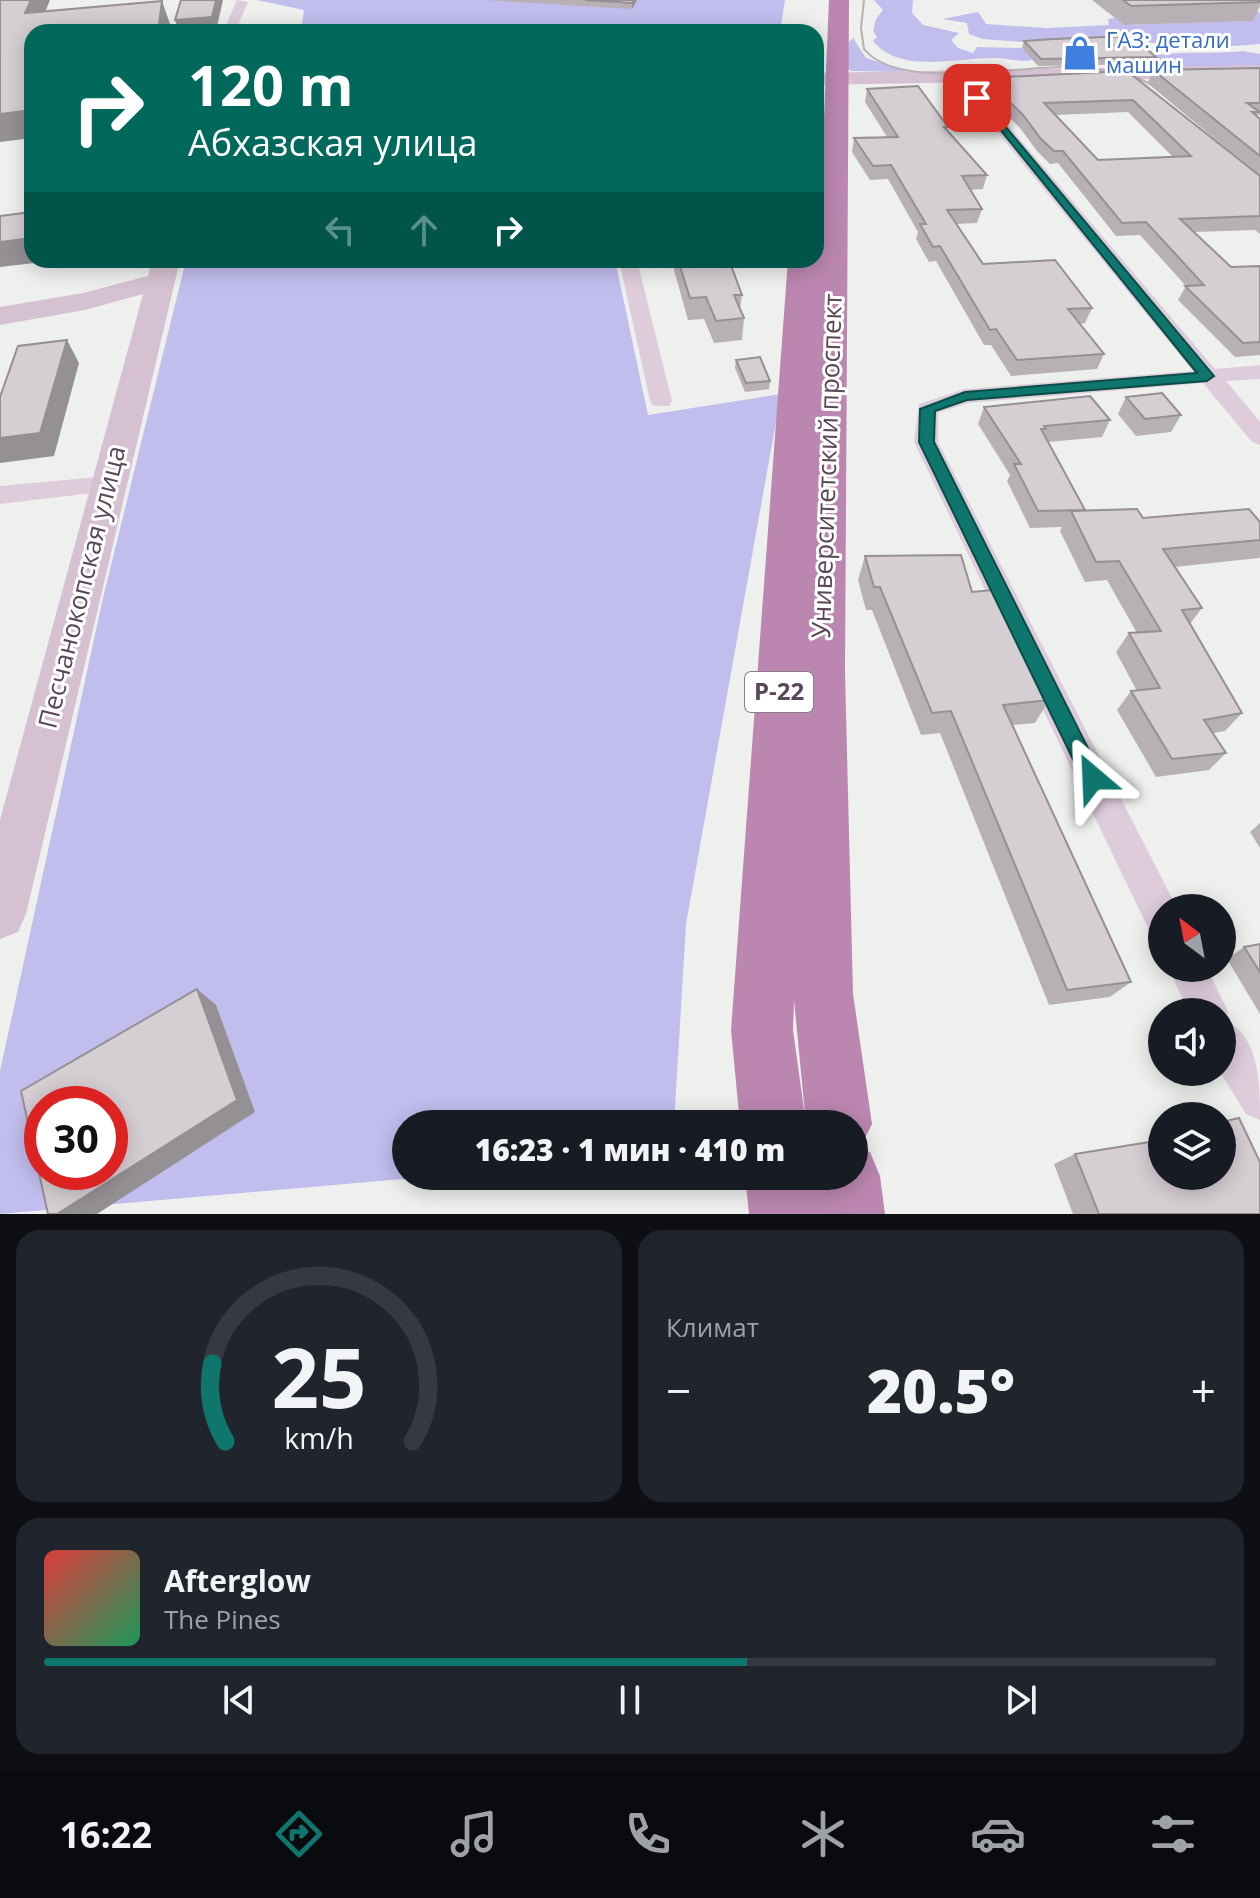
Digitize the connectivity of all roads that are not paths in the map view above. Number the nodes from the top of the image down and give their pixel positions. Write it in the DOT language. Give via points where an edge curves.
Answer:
graph roads {
  1 [pos="823,0"];
  2 [pos="839,0"];
  3 [pos="242,2"];
  4 [pos="232,24"];
  5 [pos="824,24"];
  6 [pos="824,40"];
  7 [pos="1260,71"];
  8 [pos="958,75"];
  9 [pos="825,79"];
  10 [pos="630,268"];
  11 [pos="803,268"];
  12 [pos="163,270"];
  13 [pos="0,316"];
  14 [pos="1260,372"];
  15 [pos="1207,376"];
  16 [pos="661,401"];
  17 [pos="1260,437"];
  18 [pos="109,484"];
  19 [pos="0,495"];
  20 [pos="5,864"];
  21 [pos="1151,894"];
  22 [pos="0,914"];
  23 [pos="1236,1061"];
  24 [pos="1260,1100"];
  25 [pos="771,1110"];
  26 [pos="837,1110"];
  27 [pos="780,1190"];
  28 [pos="848,1190"];
  29 [pos="783,1214"];
  30 [pos="851,1214"];
  1 -- 5 [label="highway, Университетский проспект / Р-22"];
  2 -- 9 [label="highway, Университетский проспект / Р-22"];
  3 -- 4 [label="street"];
  6 -- 9 [label="highway, Университетский проспект / Р-22"];
  7 -- 8 [label="street" via="1130,79"];
  8 -- 9 [label="street"];
  8 -- 15 [label="street"];
  9 -- 26 [label="highway, Университетский проспект / Р-22" via="823,994"];
  10 -- 16 [label="street"];
  11 -- 25 [label="highway, Университетский проспект / Р-22" via="762,1030"];
  12 -- 13 [label="street" via="85,301"];
  12 -- 18 [label="street, Песчанокопская улица"];
  14 -- 15 [label="street"];
  15 -- 17 [label="street"];
  15 -- 21 [label="street" via="965,396 927,409 926,442"];
  18 -- 19 [label="street"];
  18 -- 20 [label="street, Песчанокопская улица"];
  20 -- 22 [label="street, Песчанокопская улица"];
  23 -- 24 [label="street"];
  27 -- 29 [label="highway"];
  28 -- 30 [label="highway"];
}
